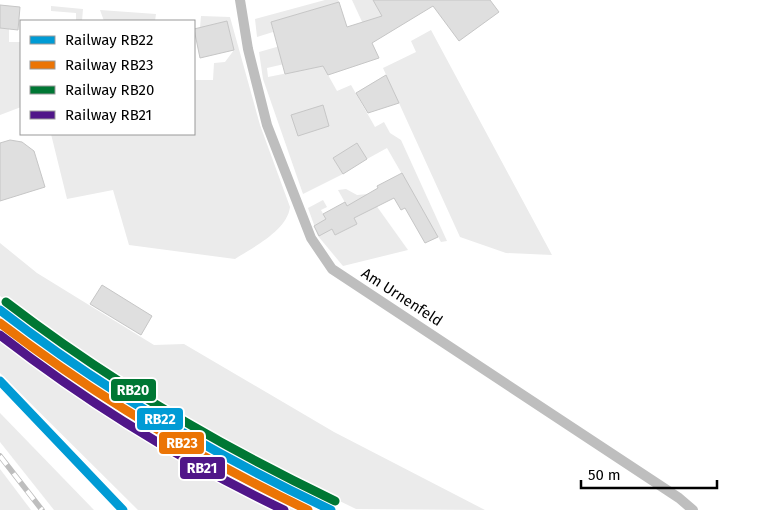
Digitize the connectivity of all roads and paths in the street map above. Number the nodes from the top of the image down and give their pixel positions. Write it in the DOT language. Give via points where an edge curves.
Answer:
graph roads {
  1 [pos="240,0"];
  2 [pos="693,510"];
  1 -- 2 [label="lane, Am Urnenfeld" via="266,125 311,238 332,269"];
}
